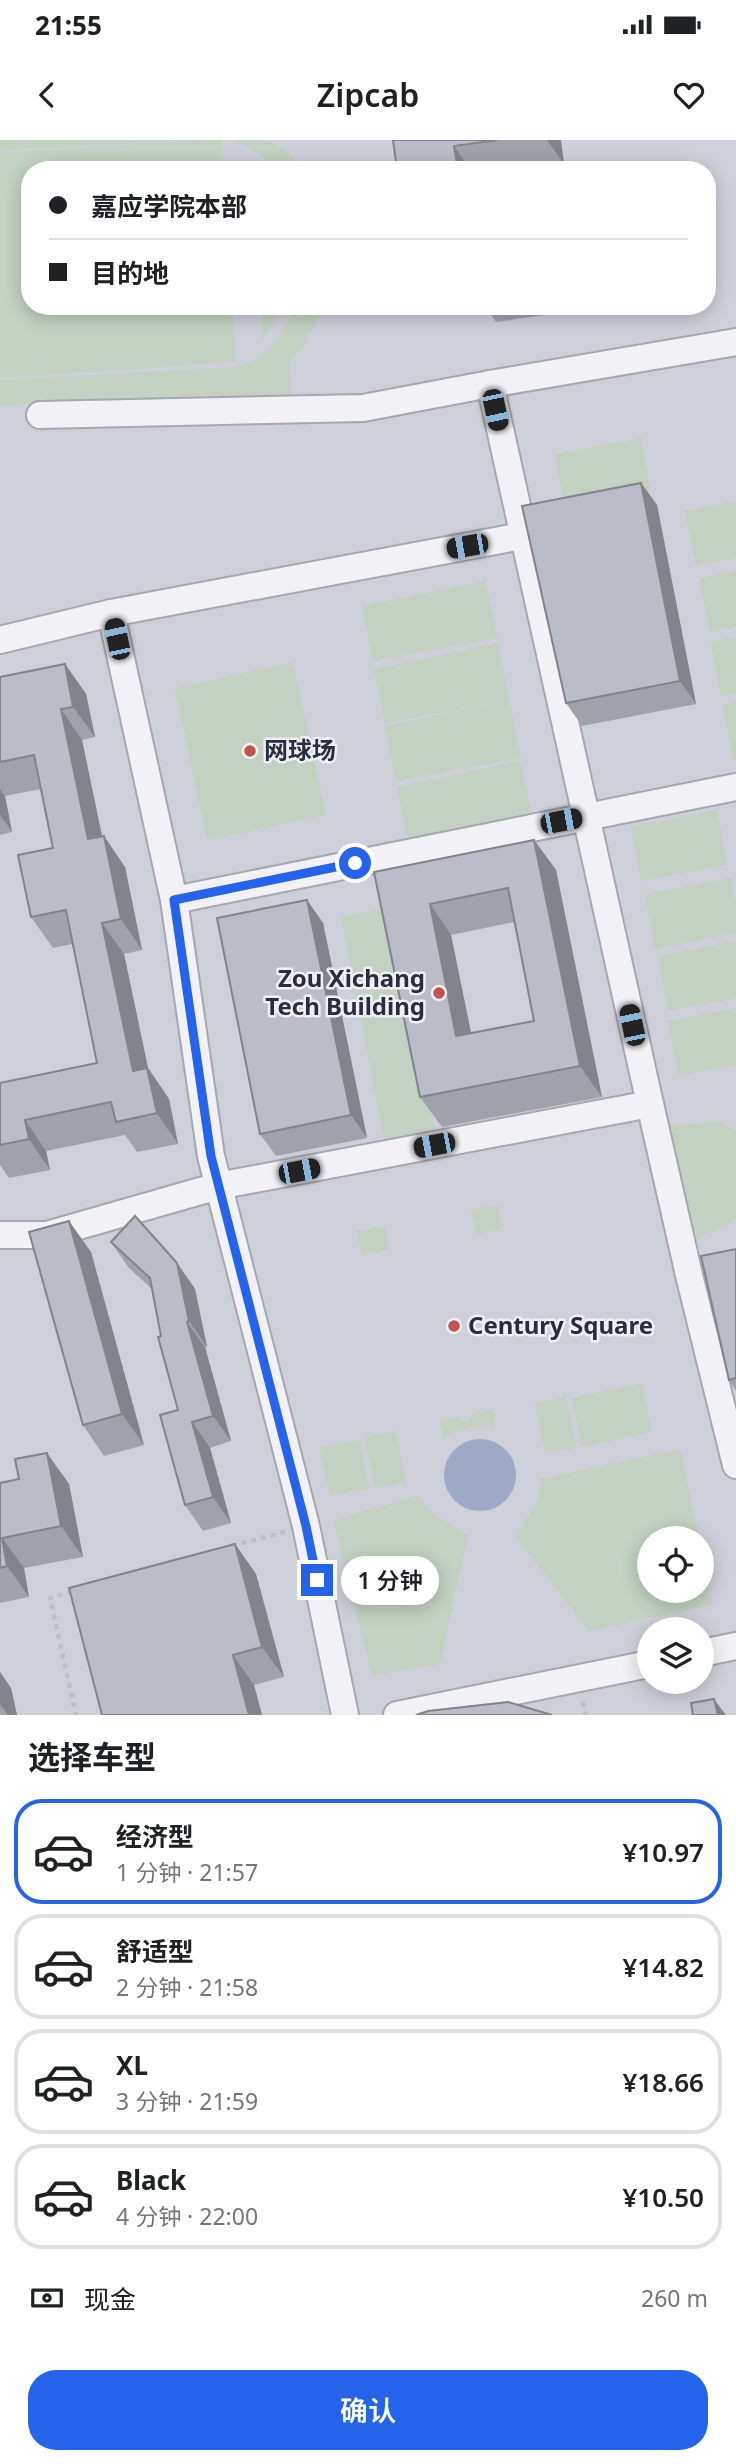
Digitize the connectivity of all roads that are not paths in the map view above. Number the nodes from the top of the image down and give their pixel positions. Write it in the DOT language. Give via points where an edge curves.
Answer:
graph roads {
  1 [pos="736,342"];
  2 [pos="490,384"];
  3 [pos="40,415"];
  4 [pos="522,536"];
  5 [pos="111,614"];
  6 [pos="0,640"];
  7 [pos="736,787"];
  8 [pos="587,816"];
  9 [pos="174,900"];
  10 [pos="650,1104"];
  11 [pos="218,1186"];
  12 [pos="0,1235"];
  13 [pos="734,1448"];
  14 [pos="736,1646"];
  15 [pos="714,1651"];
  16 [pos="637,1666"];
  17 [pos="345,1715"];
  18 [pos="397,1715"];
  1 -- 2 [label="lane"];
  2 -- 3 [label="lane" via="363,408"];
  2 -- 4 [label="lane"];
  4 -- 5 [label="lane"];
  4 -- 8 [label="lane"];
  5 -- 6 [label="lane"];
  5 -- 9 [label="lane"];
  7 -- 8 [label="lane"];
  8 -- 9 [label="lane"];
  8 -- 10 [label="lane"];
  9 -- 11 [label="lane"];
  10 -- 11 [label="lane"];
  10 -- 13 [label="lane"];
  11 -- 12 [label="lane" via="47,1236"];
  11 -- 17 [label="lane" via="306,1526"];
  14 -- 15 [label="lane"];
  16 -- 18 [label="lane"];
}
